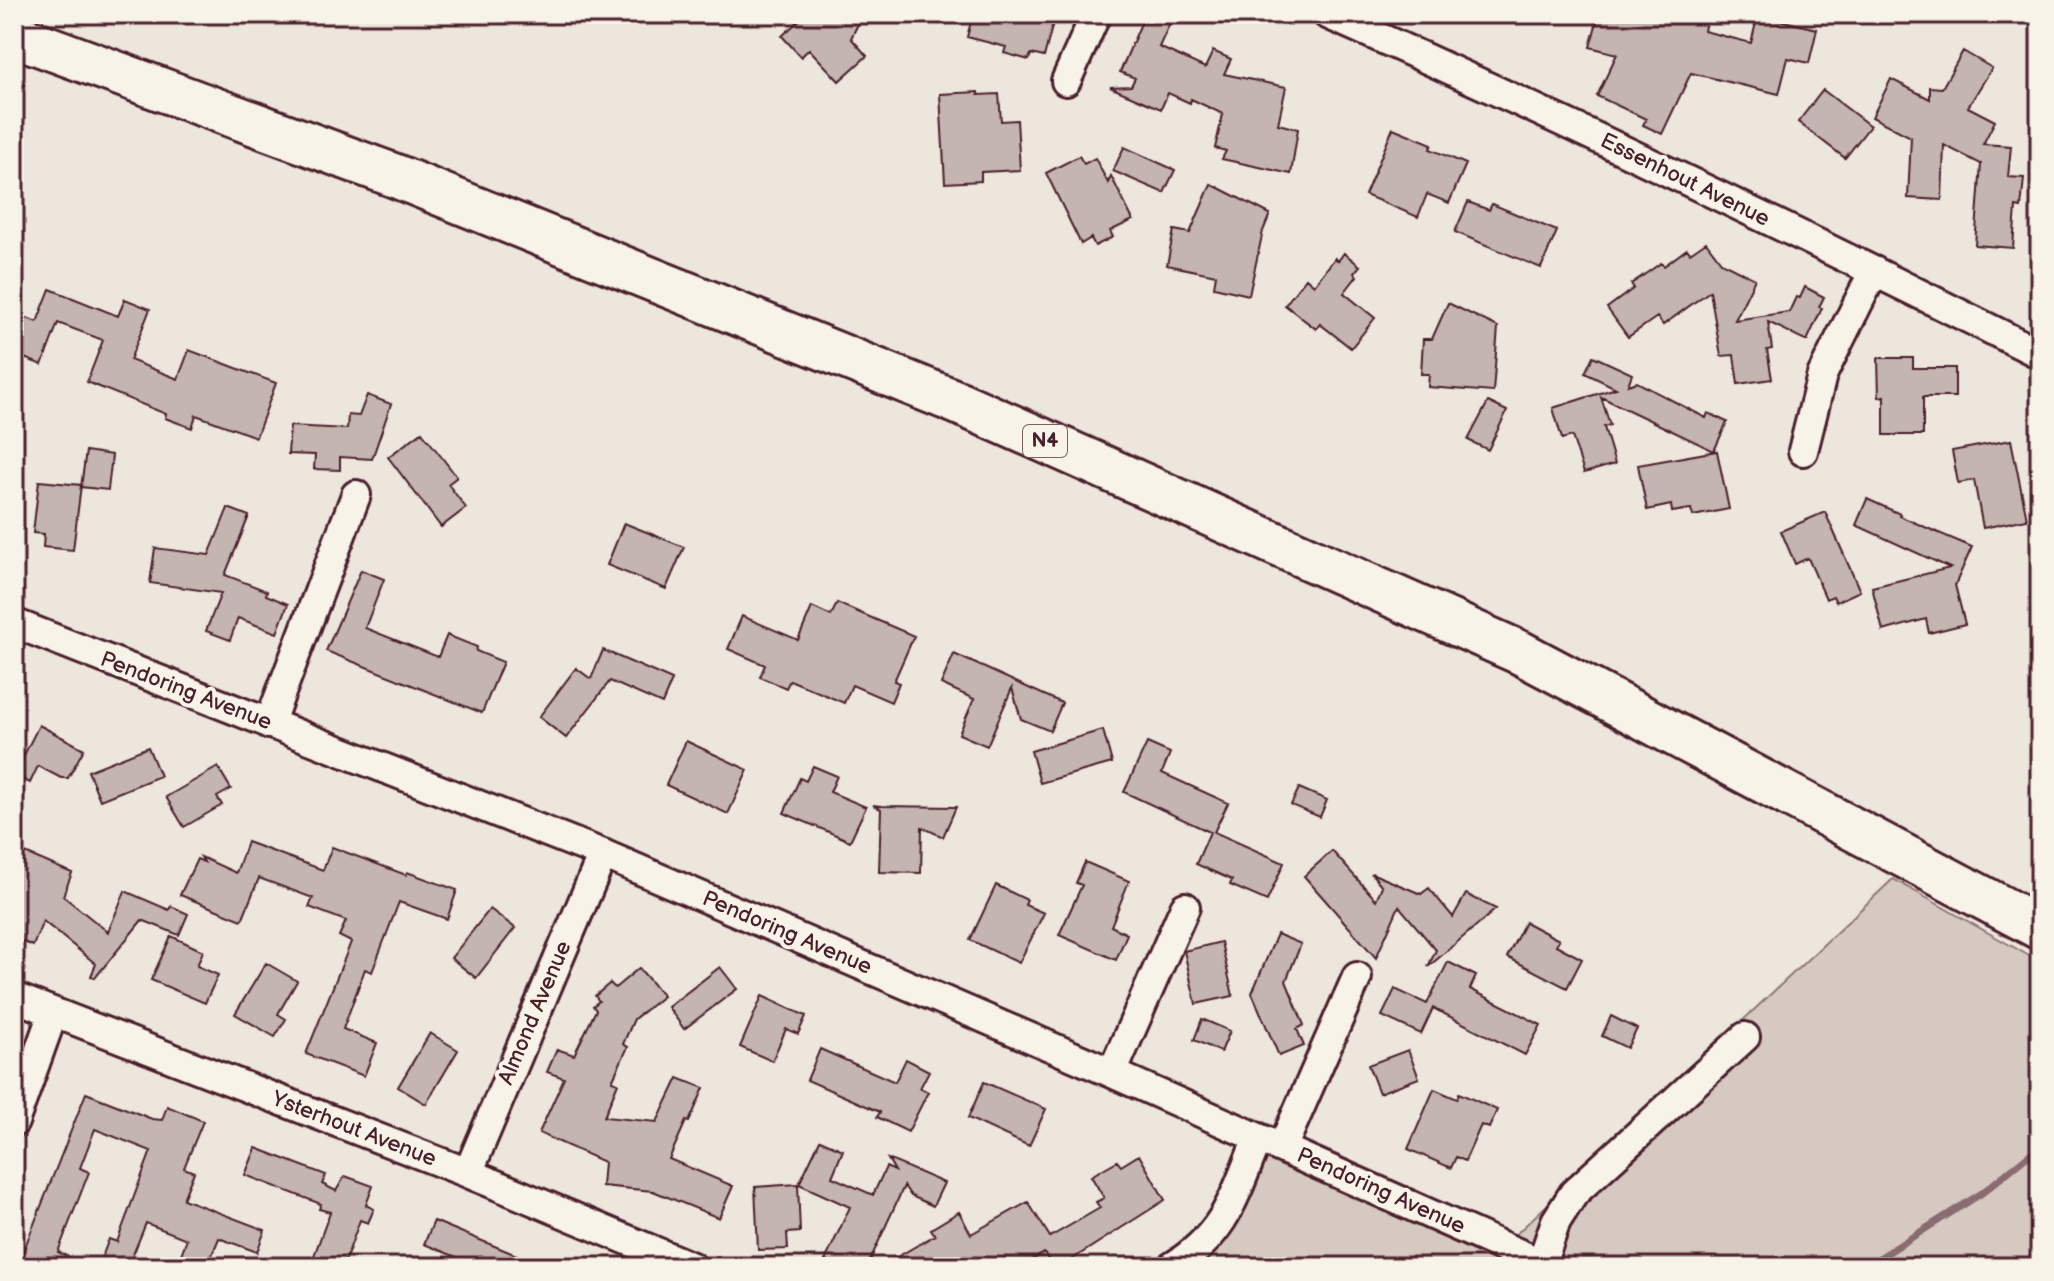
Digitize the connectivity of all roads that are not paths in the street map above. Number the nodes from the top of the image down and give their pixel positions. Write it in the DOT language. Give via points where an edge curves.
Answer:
graph roads {
  1 [pos="1096,14"];
  2 [pos="1327,14"];
  3 [pos="14,35"];
  4 [pos="1066,81"];
  5 [pos="1874,271"];
  6 [pos="2040,354"];
  7 [pos="1803,451"];
  8 [pos="356,495"];
  9 [pos="14,623"];
  10 [pos="269,724"];
  11 [pos="603,854"];
  12 [pos="1185,907"];
  13 [pos="2040,928"];
  14 [pos="1357,977"];
  15 [pos="14,997"];
  16 [pos="53,1013"];
  17 [pos="1745,1037"];
  18 [pos="1112,1073"];
  19 [pos="14,1122"];
  20 [pos="1270,1143"];
  21 [pos="468,1173"];
  22 [pos="1546,1265"];
  23 [pos="692,1267"];
  24 [pos="1172,1267"];
  1 -- 4 [label="street"];
  2 -- 5 [label="street, Essenhout Avenue"];
  3 -- 13 [label="highway, N4" via="393,175 973,409 1521,653"];
  5 -- 6 [label="street, Essenhout Avenue"];
  5 -- 7 [label="street" via="1822,375"];
  8 -- 10 [label="street"];
  9 -- 10 [label="street, Pendoring Avenue"];
  10 -- 11 [label="street, Pendoring Avenue"];
  11 -- 18 [label="street, Pendoring Avenue"];
  11 -- 21 [label="street, Almond Avenue"];
  12 -- 18 [label="street"];
  14 -- 20 [label="street"];
  15 -- 16 [label="street, Ysterhout Avenue"];
  16 -- 19 [label="street"];
  16 -- 21 [label="street, Ysterhout Avenue"];
  17 -- 22 [label="street" via="1574,1193 1556,1221"];
  18 -- 20 [label="street, Pendoring Avenue"];
  20 -- 22 [label="street, Pendoring Avenue"];
  20 -- 24 [label="street" via="1212,1236"];
  21 -- 23 [label="street, Ysterhout Avenue"];
}
